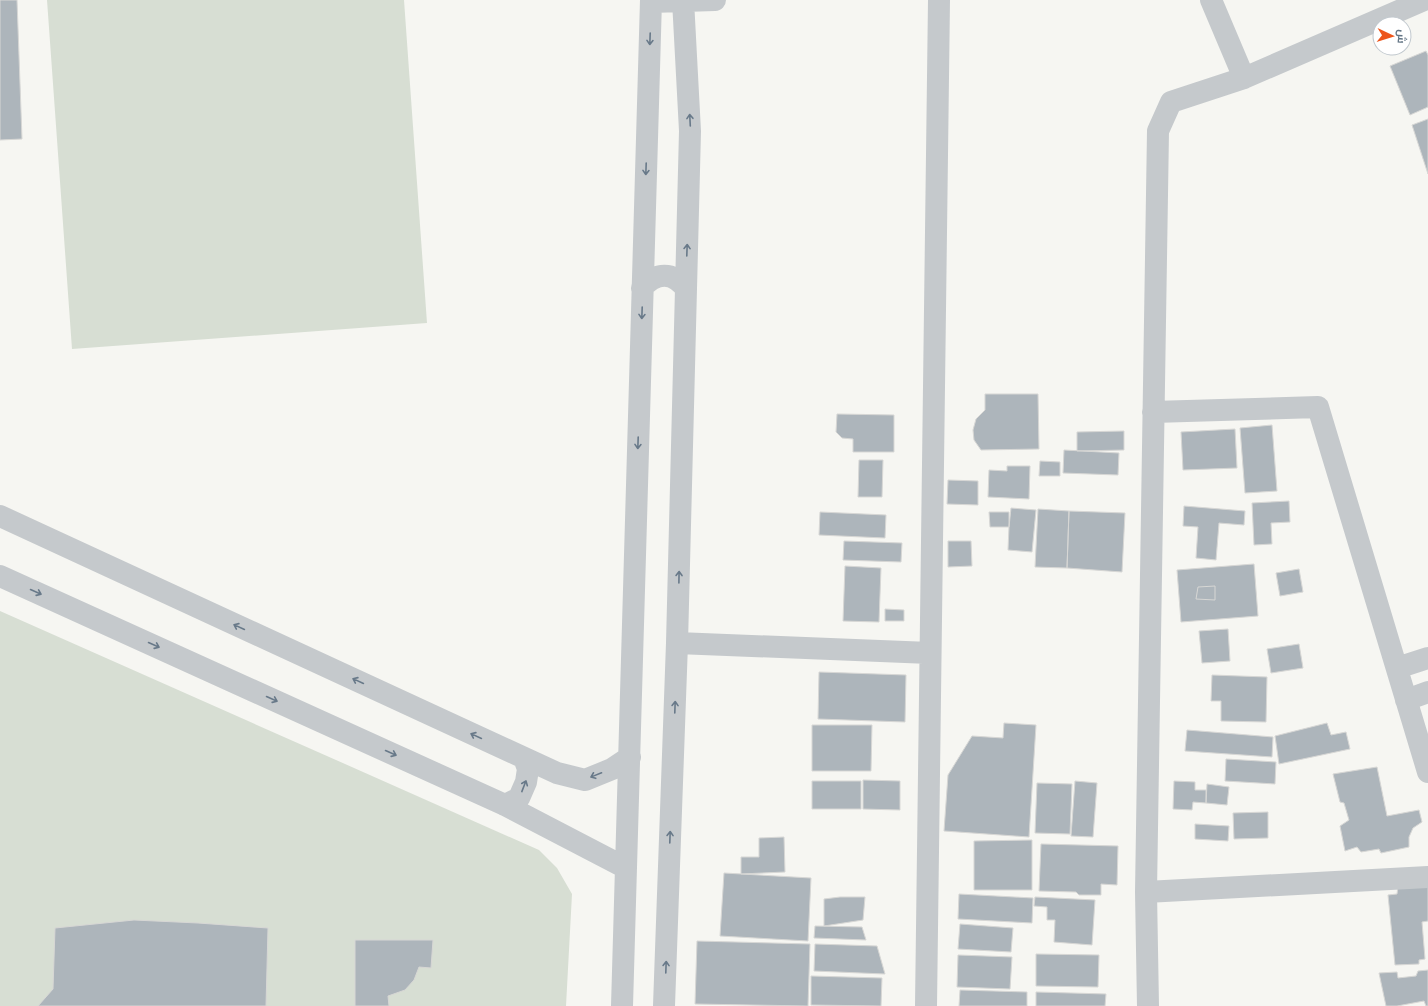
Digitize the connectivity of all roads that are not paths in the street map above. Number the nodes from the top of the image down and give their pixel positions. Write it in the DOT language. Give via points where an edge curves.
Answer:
graph roads {
  1 [pos="715,0"];
  2 [pos="939,0"];
  3 [pos="1211,0"];
  4 [pos="1424,0"];
  5 [pos="651,1"];
  6 [pos="683,1"];
  7 [pos="1244,78"];
  8 [pos="642,288"];
  9 [pos="686,289"];
  10 [pos="1153,412"];
  11 [pos="0,516"];
  12 [pos="0,576"];
  13 [pos="677,643"];
  14 [pos="930,653"];
  15 [pos="1428,658"];
  16 [pos="1397,668"];
  17 [pos="1428,692"];
  18 [pos="1406,700"];
  19 [pos="630,757"];
  20 [pos="524,758"];
  21 [pos="1428,772"];
  22 [pos="505,805"];
  23 [pos="626,868"];
  24 [pos="1428,877"];
  25 [pos="1146,892"];
  26 [pos="622,1006"];
  27 [pos="664,1006"];
  28 [pos="926,1006"];
  29 [pos="1148,1006"];
  1 -- 6 [label="street"];
  2 -- 14 [label="street"];
  3 -- 7 [label="street"];
  4 -- 7 [label="street"];
  5 -- 6 [label="street"];
  5 -- 8 [label="street, one-way"];
  9 -- 6 [label="street, one-way" via="690,131"];
  7 -- 10 [label="street" via="1171,102 1158,132"];
  8 -- 9 [label="street" via="656,277 664,276 673,277"];
  8 -- 19 [label="street, one-way"];
  13 -- 9 [label="street, one-way"];
  10 -- 16 [label="street" via="1318,407"];
  10 -- 25 [label="street"];
  20 -- 11 [label="street, one-way"];
  12 -- 22 [label="street, one-way"];
  13 -- 14 [label="street"];
  27 -- 13 [label="street, one-way"];
  14 -- 28 [label="street"];
  15 -- 16 [label="street"];
  16 -- 18 [label="street"];
  17 -- 18 [label="street"];
  18 -- 21 [label="street"];
  19 -- 20 [label="street, one-way" via="612,769 585,780 557,773"];
  19 -- 23 [label="street"];
  22 -- 20 [label="street, one-way" via="519,798 526,782 528,770"];
  22 -- 23 [label="street"];
  23 -- 26 [label="street"];
  24 -- 25 [label="street"];
  25 -- 29 [label="street"];
}
